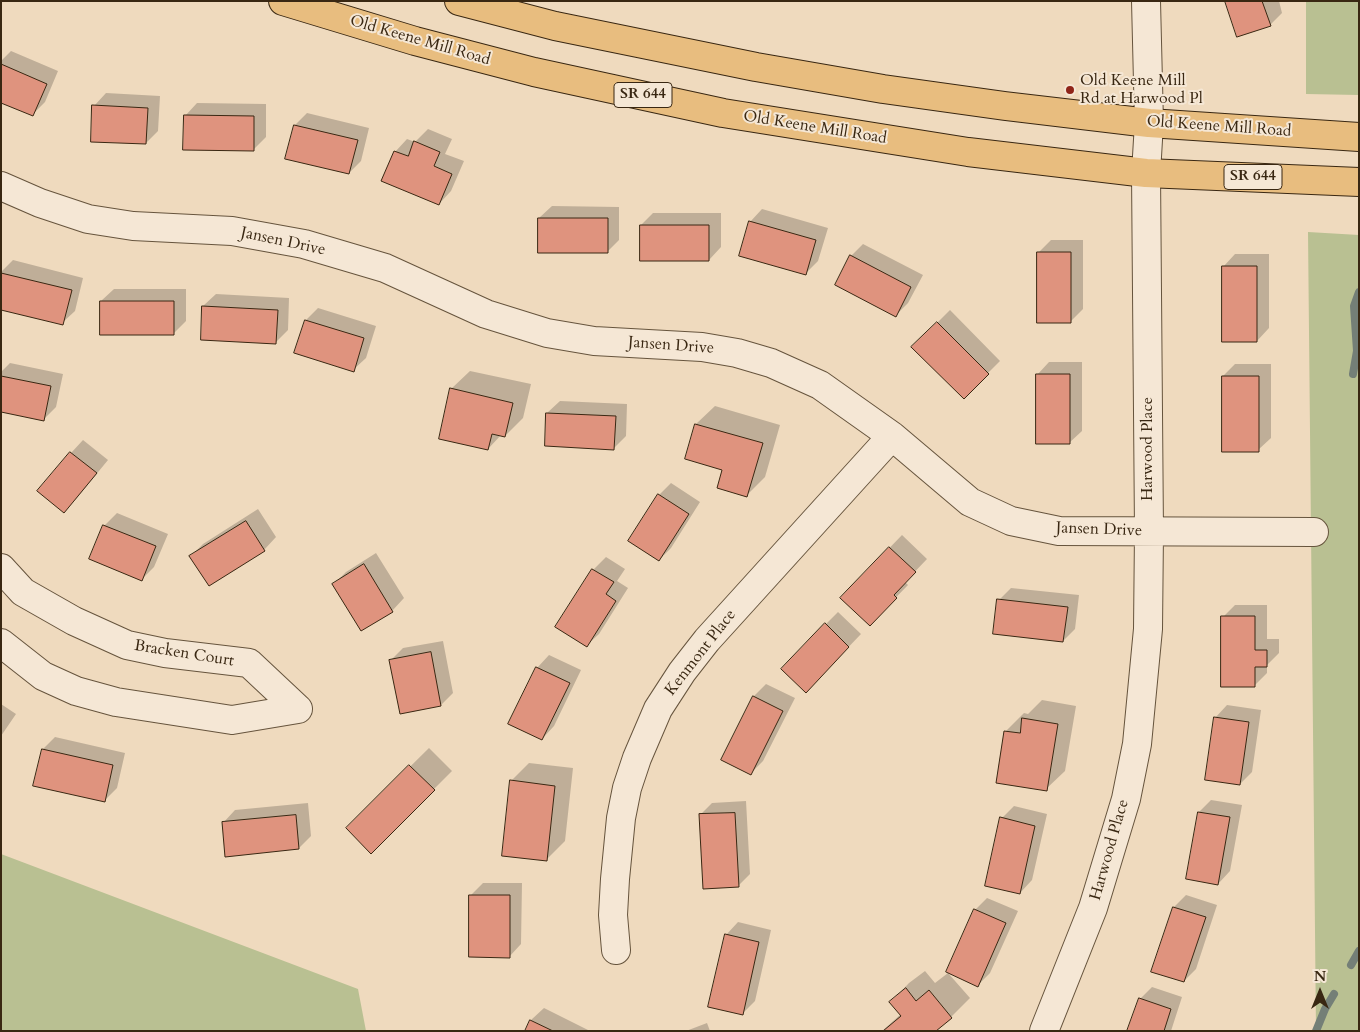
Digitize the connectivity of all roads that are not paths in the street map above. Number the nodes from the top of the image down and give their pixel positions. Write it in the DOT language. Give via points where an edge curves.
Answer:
graph roads {
  1 [pos="283,1"];
  2 [pos="460,1"];
  3 [pos="1146,1"];
  4 [pos="1149,123"];
  5 [pos="1359,137"];
  6 [pos="1146,173"];
  7 [pos="1359,182"];
  8 [pos="1,186"];
  9 [pos="892,436"];
  10 [pos="1149,532"];
  11 [pos="1314,532"];
  12 [pos="1,568"];
  13 [pos="1,643"];
  14 [pos="616,950"];
  15 [pos="1044,1031"];
  1 -- 6 [label="main road, Old Keene Mill Road / SR 644" via="415,41 534,72 723,112 968,152"];
  2 -- 4 [label="main road, Old Keene Mill Road" via="555,26 766,69 884,89"];
  3 -- 4 [label="street, Harwood Place"];
  4 -- 5 [label="main road, Old Keene Mill Road"];
  4 -- 6 [label="street, Harwood Place"];
  6 -- 7 [label="main road, Old Keene Mill Road / SR 644"];
  6 -- 10 [label="street, Harwood Place"];
  8 -- 9 [label="street, Jansen Drive" via="88,219 133,226 232,231 304,244 385,268 486,314 547,333 594,342 702,347 737,353 771,363 820,385"];
  9 -- 10 [label="street, Jansen Drive" via="970,502 1011,521 1059,531"];
  9 -- 14 [label="street, Kenmont Place" via="707,640 658,710 637,758 621,818 613,915"];
  10 -- 11 [label="street, Jansen Drive"];
  10 -- 15 [label="street, Harwood Place" via="1148,628 1137,744 1126,798 1093,908"];
  12 -- 13 [label="street, Bracken Court" via="23,592 74,621 128,645 249,663 298,710 232,720 116,702 76,691 43,676"];
}
